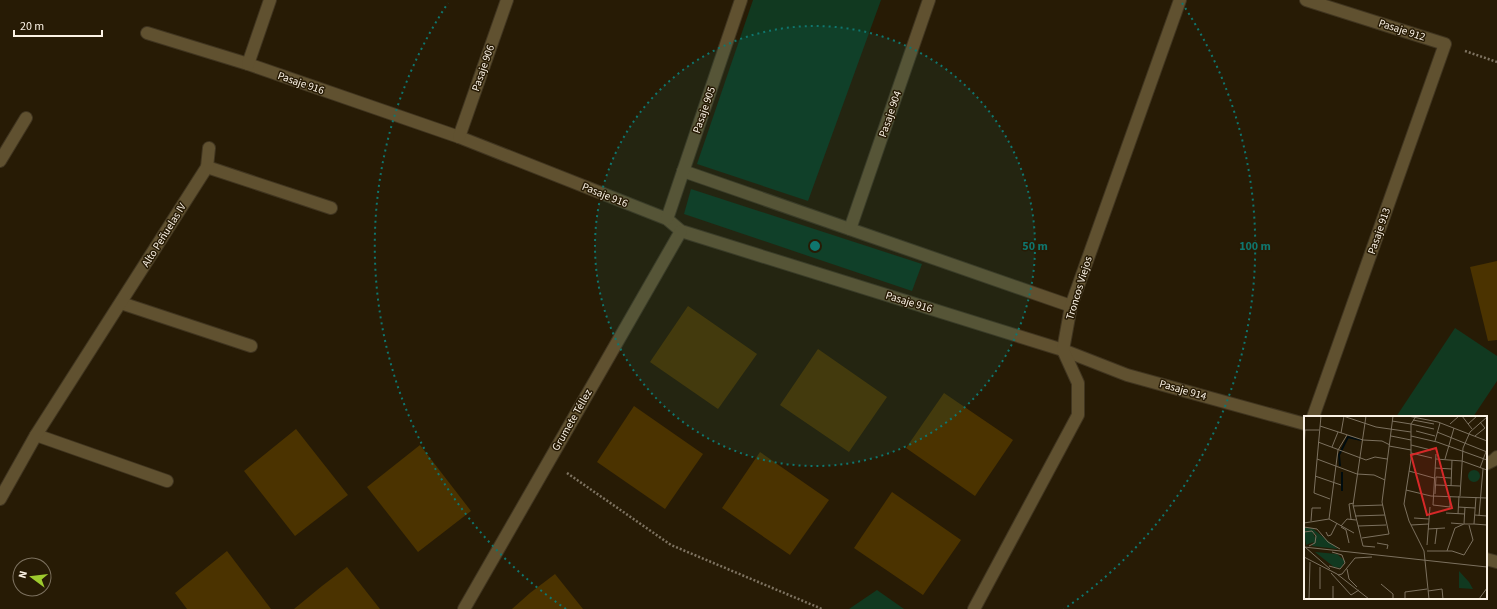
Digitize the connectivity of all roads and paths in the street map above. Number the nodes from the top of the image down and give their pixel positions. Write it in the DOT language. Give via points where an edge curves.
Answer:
graph roads {
  1 [pos="270,0"];
  2 [pos="507,0"];
  3 [pos="741,0"];
  4 [pos="929,0"];
  5 [pos="1180,0"];
  6 [pos="1306,0"];
  7 [pos="147,33"];
  8 [pos="1445,44"];
  9 [pos="1497,62"];
  10 [pos="248,64"];
  11 [pos="26,118"];
  12 [pos="459,137"];
  13 [pos="209,148"];
  14 [pos="0,161"];
  15 [pos="207,167"];
  16 [pos="683,171"];
  17 [pos="331,208"];
  18 [pos="667,220"];
  19 [pos="850,228"];
  20 [pos="681,231"];
  21 [pos="121,302"];
  22 [pos="1071,306"];
  23 [pos="251,346"];
  24 [pos="1063,350"];
  25 [pos="1313,416"];
  26 [pos="1304,424"];
  27 [pos="36,434"];
  28 [pos="1497,457"];
  29 [pos="548,460"];
  30 [pos="1487,464"];
  31 [pos="167,482"];
  32 [pos="0,499"];
  33 [pos="1487,559"];
  34 [pos="1497,562"];
  35 [pos="464,609"];
  36 [pos="822,609"];
  37 [pos="974,609"];
  1 -- 10 [label="street"];
  2 -- 12 [label="street, Pasaje 906"];
  3 -- 16 [label="street, Pasaje 905"];
  4 -- 19 [label="street, Pasaje 904"];
  5 -- 22 [label="street, Troncos Viejos"];
  6 -- 8 [label="street, Pasaje 912"];
  7 -- 10 [label="street, Pasaje 916"];
  8 -- 9 [label="path"];
  8 -- 25 [label="street, Pasaje 913"];
  10 -- 12 [label="street, Pasaje 916"];
  11 -- 14 [label="street"];
  12 -- 18 [label="street, Pasaje 916"];
  13 -- 15 [label="street, Alto Peñuelas IV"];
  15 -- 17 [label="street"];
  15 -- 21 [label="street, Alto Peñuelas IV"];
  16 -- 18 [label="street, Pasaje 905"];
  16 -- 19 [label="street"];
  18 -- 20 [label="street, Pasaje 916"];
  19 -- 22 [label="street"];
  20 -- 24 [label="street, Pasaje 916"];
  20 -- 29 [label="street, Grumete Téllez"];
  21 -- 23 [label="street"];
  21 -- 27 [label="street, Alto Peñuelas IV"];
  22 -- 24 [label="street, Troncos Viejos"];
  24 -- 26 [label="street, Pasaje 914" via="1127,375"];
  24 -- 37 [label="street" via="1078,383 1078,416"];
  27 -- 31 [label="street"];
  27 -- 32 [label="street, Alto Peñuelas IV"];
  28 -- 30 [label="street"];
  29 -- 35 [label="street, Grumete Téllez"];
  29 -- 36 [label="path" via="671,545"];
  33 -- 34 [label="street"];
}
